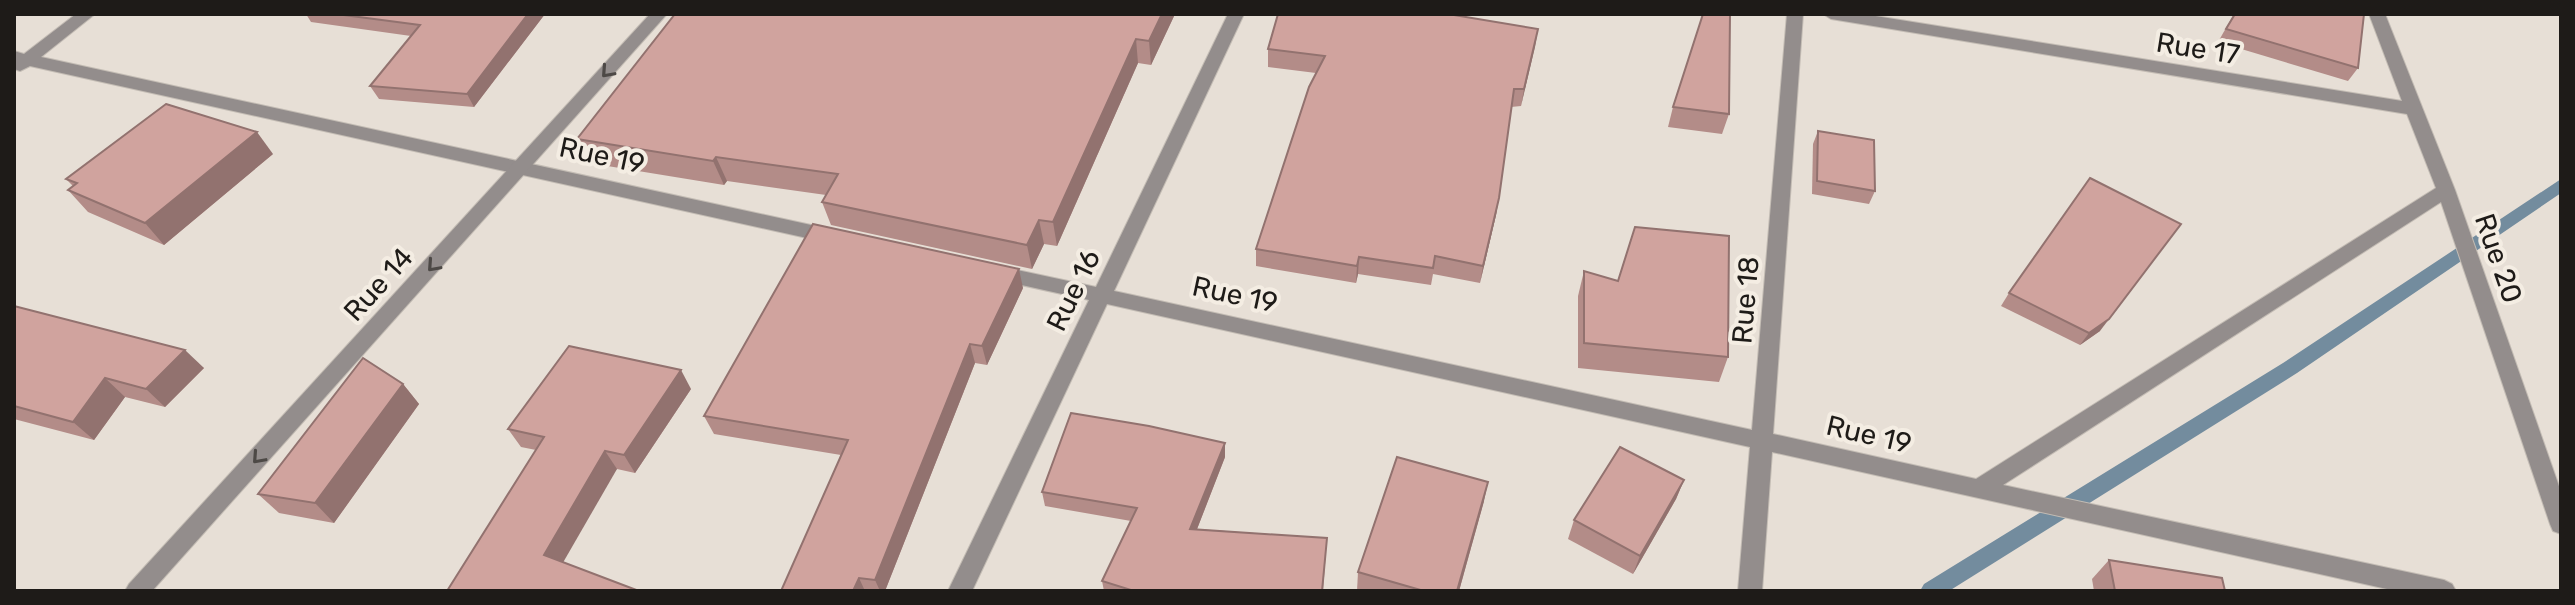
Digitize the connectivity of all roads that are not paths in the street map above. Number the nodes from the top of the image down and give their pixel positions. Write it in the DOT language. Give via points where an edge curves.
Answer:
graph roads {
  1 [pos="87,14"];
  2 [pos="659,14"];
  3 [pos="1236,14"];
  4 [pos="1795,14"];
  5 [pos="1831,14"];
  6 [pos="2377,15"];
  7 [pos="18,62"];
  8 [pos="2414,109"];
  9 [pos="522,168"];
  10 [pos="2446,190"];
  11 [pos="857,242"];
  12 [pos="980,269"];
  13 [pos="1102,296"];
  14 [pos="1762,439"];
  15 [pos="1976,490"];
  16 [pos="2561,524"];
  17 [pos="137,591"];
  18 [pos="960,591"];
  19 [pos="1750,591"];
  20 [pos="2444,591"];
  1 -- 7 [label="street"];
  2 -- 9 [label="street, Rue 14, one-way"];
  3 -- 13 [label="street, Rue 16"];
  4 -- 14 [label="street, Rue 18"];
  5 -- 8 [label="street, Rue 17"];
  6 -- 8 [label="street, Rue 20"];
  7 -- 9 [label="street, Rue 19"];
  8 -- 10 [label="street, Rue 20"];
  9 -- 11 [label="street, Rue 19"];
  9 -- 17 [label="street, Rue 14, one-way"];
  10 -- 15 [label="street"];
  10 -- 16 [label="street, Rue 20"];
  12 -- 13 [label="street, Rue 19"];
  13 -- 14 [label="street, Rue 19"];
  13 -- 18 [label="street, Rue 16"];
  14 -- 15 [label="street, Rue 19"];
  14 -- 19 [label="street, Rue 18"];
  15 -- 20 [label="street, Rue 19"];
}
